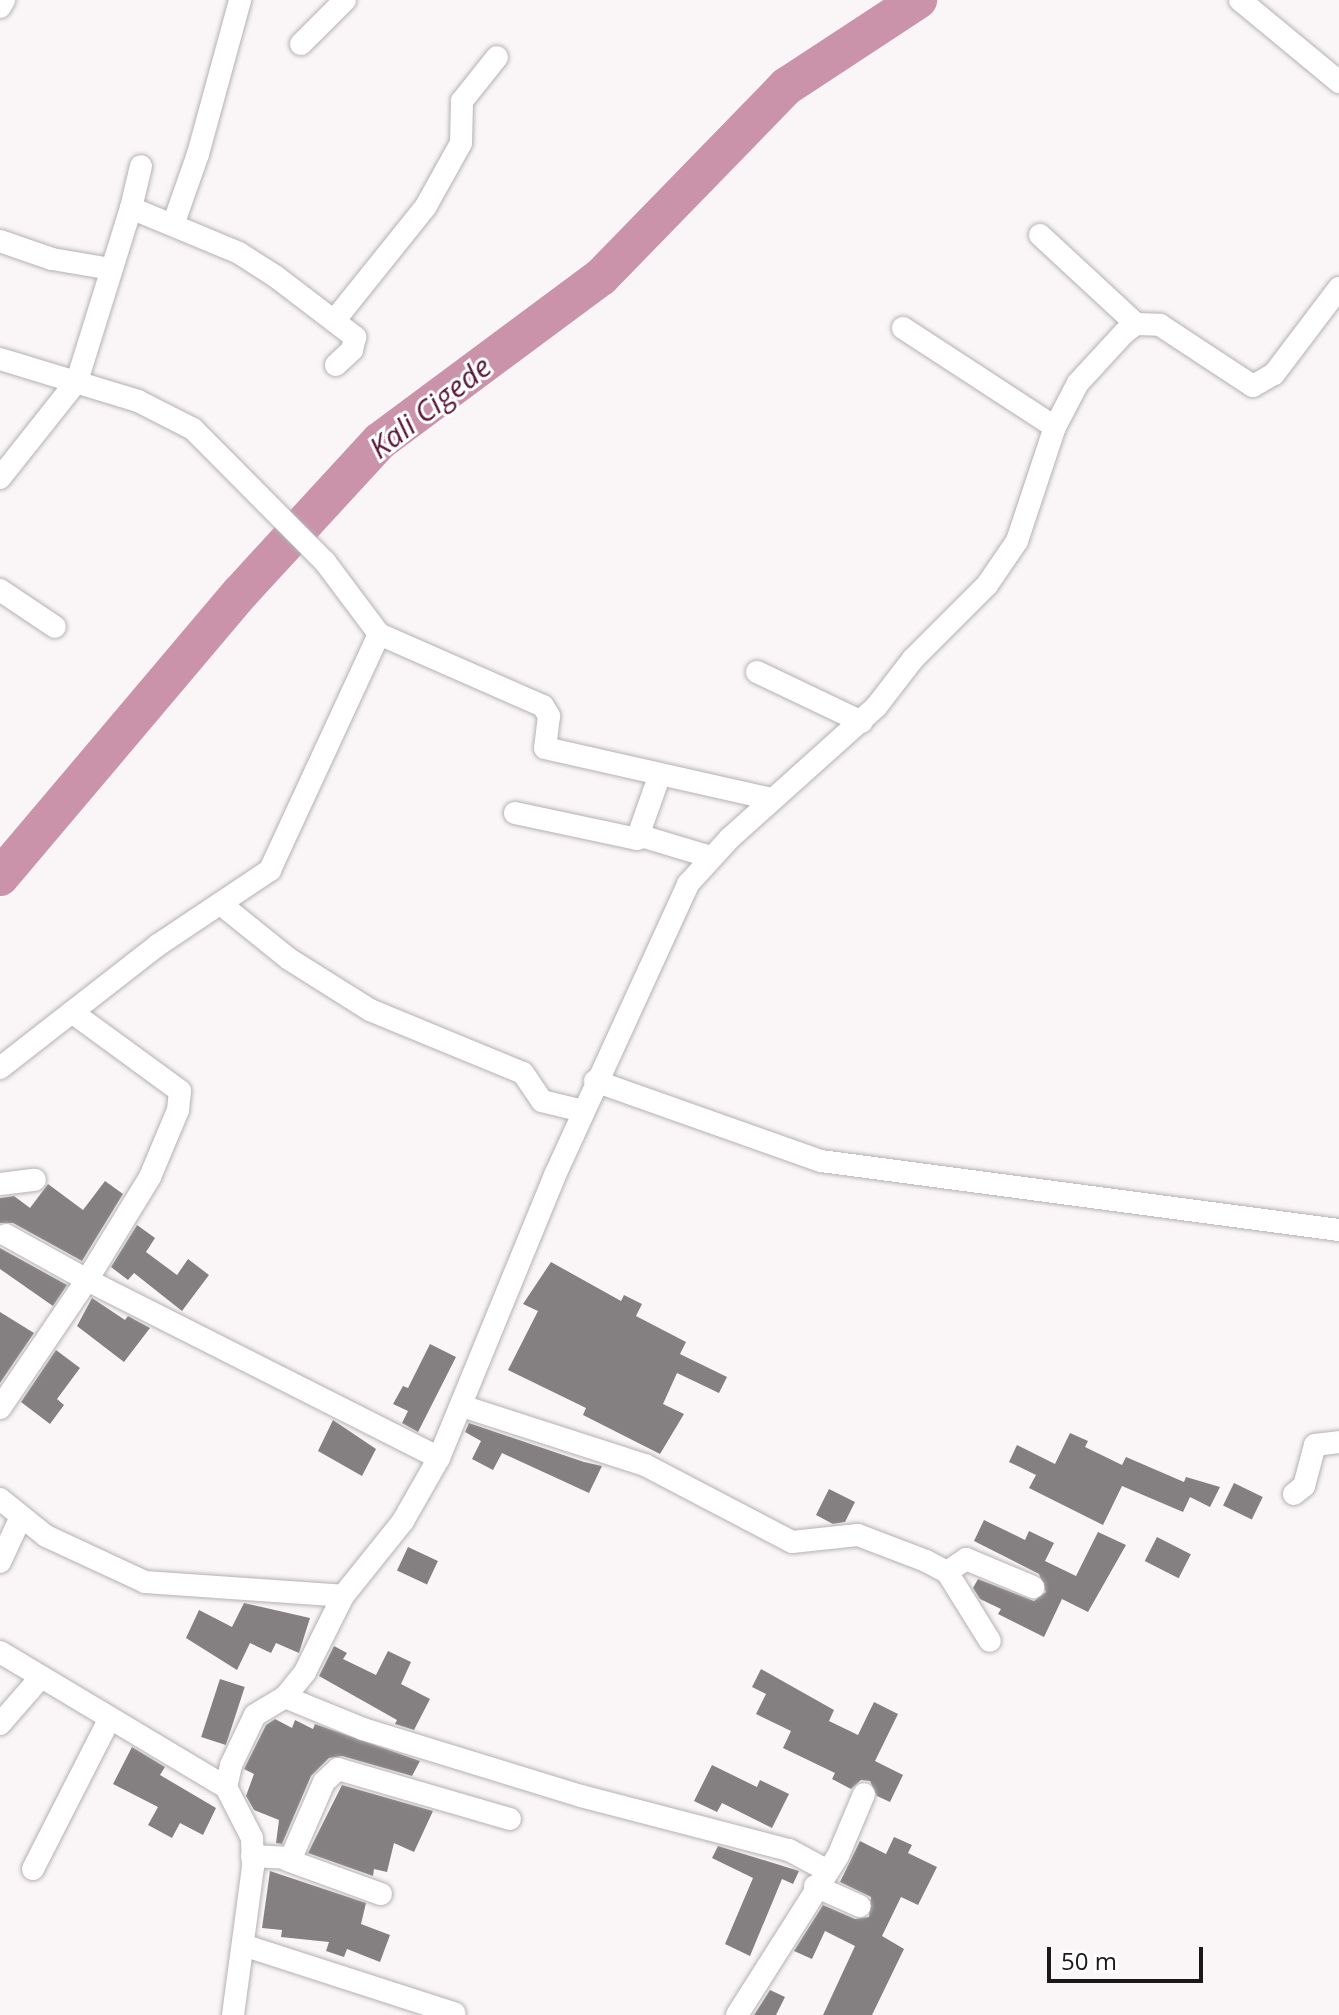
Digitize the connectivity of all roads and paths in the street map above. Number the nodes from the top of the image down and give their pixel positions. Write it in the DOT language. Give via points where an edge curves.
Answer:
graph roads {
  1 [pos="4,0"];
  2 [pos="240,0"];
  3 [pos="345,0"];
  4 [pos="1240,0"];
  5 [pos="0,7"];
  6 [pos="301,44"];
  7 [pos="497,57"];
  8 [pos="1339,82"];
  9 [pos="141,166"];
  10 [pos="131,208"];
  11 [pos="173,225"];
  12 [pos="1040,235"];
  13 [pos="0,241"];
  14 [pos="111,269"];
  15 [pos="1336,299"];
  16 [pos="334,321"];
  17 [pos="1136,324"];
  18 [pos="903,328"];
  19 [pos="0,359"];
  20 [pos="336,365"];
  21 [pos="77,381"];
  22 [pos="1055,427"];
  23 [pos="0,478"];
  24 [pos="0,590"];
  25 [pos="55,627"];
  26 [pos="379,634"];
  27 [pos="757,672"];
  28 [pos="862,722"];
  29 [pos="659,777"];
  30 [pos="771,799"];
  31 [pos="515,813"];
  32 [pos="641,836"];
  33 [pos="711,857"];
  34 [pos="222,905"];
  35 [pos="73,1013"];
  36 [pos="0,1068"];
  37 [pos="595,1081"];
  38 [pos="583,1111"];
  39 [pos="35,1180"];
  40 [pos="0,1184"];
  41 [pos="1339,1230"];
  42 [pos="6,1235"];
  43 [pos="87,1280"];
  44 [pos="462,1406"];
  45 [pos="0,1408"];
  46 [pos="1339,1442"];
  47 [pos="439,1458"];
  48 [pos="1294,1494"];
  49 [pos="0,1499"];
  50 [pos="21,1517"];
  51 [pos="0,1562"];
  52 [pos="947,1572"];
  53 [pos="1033,1587"];
  54 [pos="343,1596"];
  55 [pos="990,1641"];
  56 [pos="0,1652"];
  57 [pos="41,1677"];
  58 [pos="285,1697"];
  59 [pos="109,1720"];
  60 [pos="0,1724"];
  61 [pos="226,1787"];
  62 [pos="864,1794"];
  63 [pos="510,1819"];
  64 [pos="252,1856"];
  65 [pos="287,1860"];
  66 [pos="33,1869"];
  67 [pos="822,1878"];
  68 [pos="381,1894"];
  69 [pos="860,1906"];
  70 [pos="246,1946"];
  71 [pos="454,2013"];
  72 [pos="233,2015"];
  73 [pos="737,2015"];
  1 -- 5 [label="street"];
  2 -- 11 [label="street"];
  3 -- 6 [label="street"];
  4 -- 8 [label="street"];
  7 -- 16 [label="street" via="462,101 461,143 426,206"];
  9 -- 10 [label="street"];
  10 -- 11 [label="street"];
  10 -- 14 [label="street"];
  11 -- 16 [label="street" via="239,253"];
  12 -- 17 [label="street"];
  13 -- 14 [label="street" via="52,259"];
  14 -- 21 [label="street"];
  15 -- 17 [label="street" via="1274,374 1253,386 1171,330"];
  16 -- 20 [label="street" via="356,342"];
  17 -- 22 [label="street" via="1078,383"];
  18 -- 22 [label="street"];
  19 -- 21 [label="street"];
  21 -- 23 [label="street"];
  21 -- 26 [label="street" via="138,401 193,429 325,562"];
  22 -- 28 [label="street" via="1029,510 1005,562"];
  24 -- 25 [label="street"];
  26 -- 29 [label="street" via="543,706 549,716 542,743 552,752"];
  26 -- 34 [label="street" via="277,861"];
  27 -- 28 [label="street"];
  28 -- 30 [label="street"];
  29 -- 30 [label="street"];
  29 -- 32 [label="street"];
  30 -- 33 [label="street"];
  31 -- 32 [label="street" via="632,839"];
  32 -- 33 [label="street"];
  33 -- 37 [label="street" via="688,884"];
  34 -- 35 [label="street" via="158,945"];
  34 -- 38 [label="street" via="289,959 361,1004 523,1073 542,1101"];
  35 -- 36 [label="street"];
  35 -- 43 [label="street" via="182,1095 150,1177"];
  37 -- 38 [label="street"];
  37 -- 41 [label="street" via="821,1161"];
  38 -- 44 [label="street"];
  39 -- 40 [label="street"];
  42 -- 43 [label="street"];
  43 -- 45 [label="street"];
  43 -- 47 [label="street"];
  44 -- 47 [label="street"];
  44 -- 52 [label="street" via="645,1465 792,1542 858,1535"];
  46 -- 48 [label="street" via="1315,1445 1304,1486"];
  47 -- 54 [label="street" via="403,1521"];
  49 -- 50 [label="street"];
  50 -- 51 [label="street"];
  50 -- 54 [label="street" via="46,1536 145,1582"];
  52 -- 53 [label="street" via="966,1559"];
  52 -- 55 [label="street"];
  54 -- 58 [label="street" via="305,1672"];
  56 -- 57 [label="street"];
  57 -- 59 [label="street"];
  57 -- 60 [label="street"];
  58 -- 61 [label="street" via="255,1715"];
  58 -- 67 [label="street" via="363,1729 581,1796 789,1850"];
  59 -- 61 [label="street"];
  59 -- 66 [label="street"];
  61 -- 64 [label="street" via="245,1817"];
  62 -- 67 [label="street"];
  63 -- 65 [label="street" via="338,1769 324,1782"];
  64 -- 65 [label="street"];
  64 -- 70 [label="street"];
  65 -- 68 [label="street"];
  67 -- 69 [label="street"];
  67 -- 73 [label="street"];
  70 -- 71 [label="street"];
  70 -- 72 [label="street"];
}
